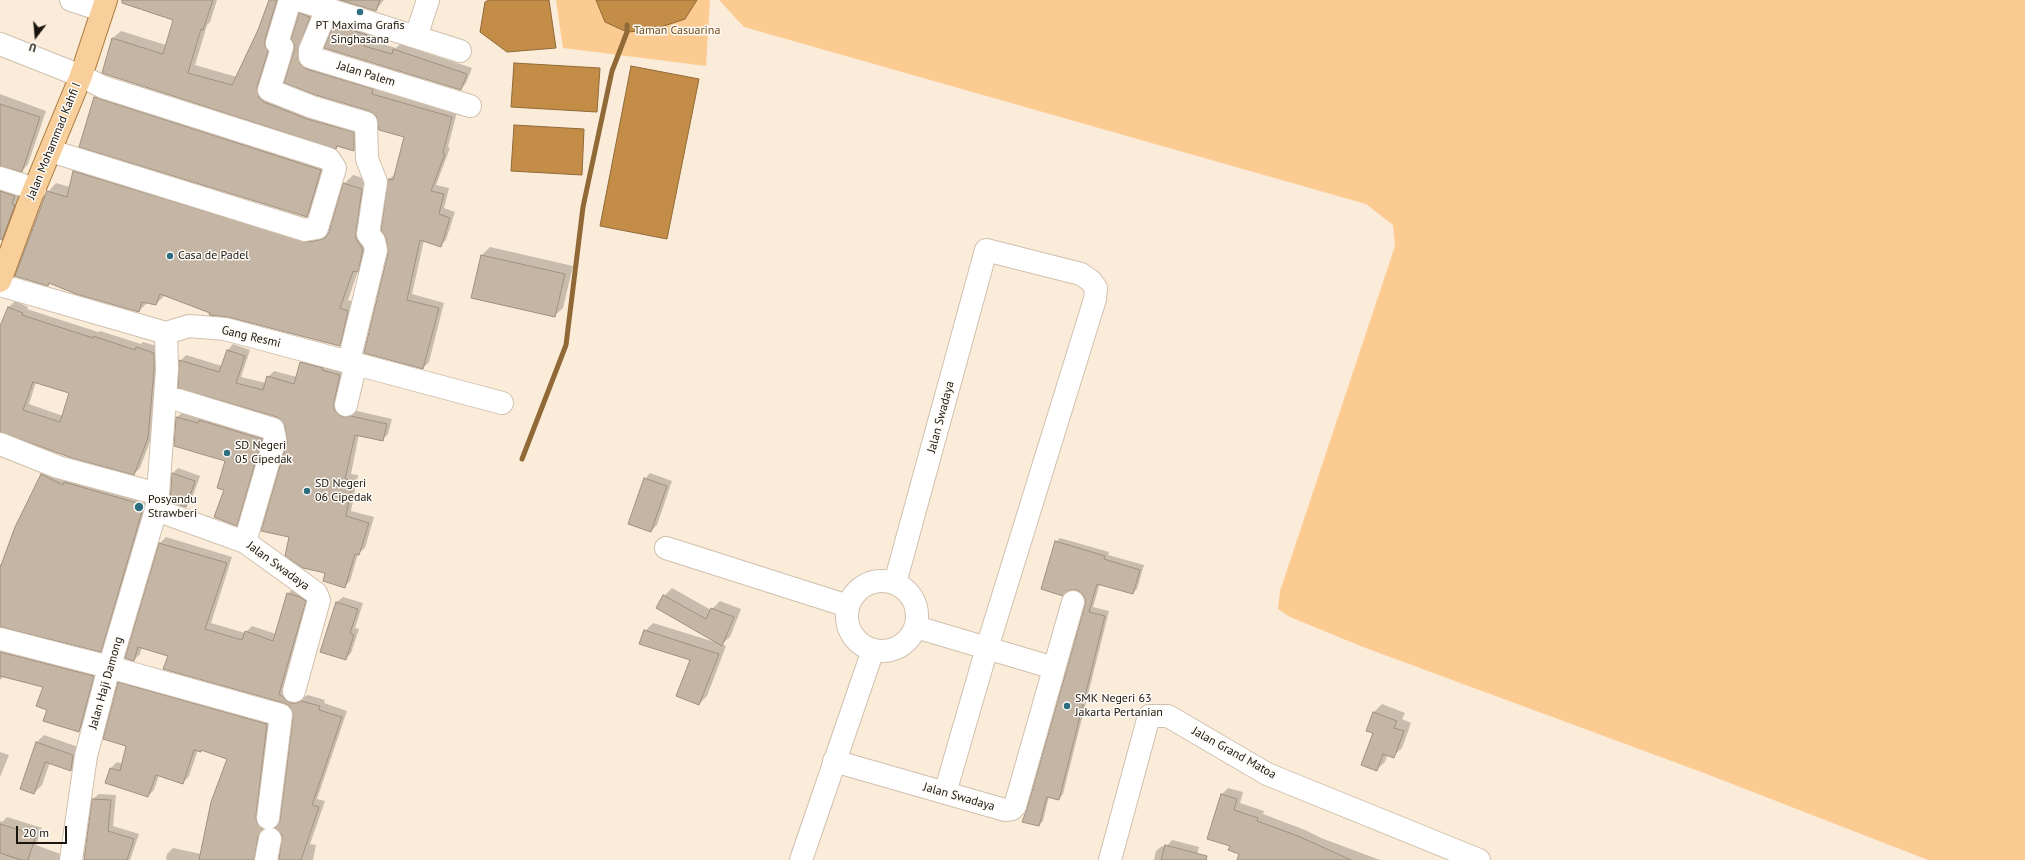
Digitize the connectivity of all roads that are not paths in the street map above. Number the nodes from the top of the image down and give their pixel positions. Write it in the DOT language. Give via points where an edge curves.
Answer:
graph roads {
  1 [pos="71,0"];
  2 [pos="290,0"];
  3 [pos="299,0"];
  4 [pos="428,0"];
  5 [pos="104,5"];
  6 [pos="327,9"];
  7 [pos="416,37"];
  8 [pos="0,44"];
  9 [pos="460,51"];
  10 [pos="81,76"];
  11 [pos="470,106"];
  12 [pos="51,151"];
  13 [pos="0,178"];
  14 [pos="0,188"];
  15 [pos="33,193"];
  16 [pos="5,250"];
  17 [pos="0,281"];
  18 [pos="0,285"];
  19 [pos="166,333"];
  20 [pos="352,362"];
  21 [pos="178,400"];
  22 [pos="502,403"];
  23 [pos="346,405"];
  24 [pos="0,444"];
  25 [pos="157,502"];
  26 [pos="245,542"];
  27 [pos="666,548"];
  28 [pos="895,583"];
  29 [pos="1073,602"];
  30 [pos="848,606"];
  31 [pos="916,627"];
  32 [pos="0,639"];
  33 [pos="987,648"];
  34 [pos="873,650"];
  35 [pos="110,667"];
  36 [pos="1054,668"];
  37 [pos="294,691"];
  38 [pos="834,761"];
  39 [pos="945,793"];
  40 [pos="71,860"];
  41 [pos="266,860"];
  42 [pos="801,860"];
  43 [pos="1110,860"];
  44 [pos="1480,860"];
  1 -- 5 [label="street"];
  2 -- 20 [label="street" via="277,44 282,47 269,90 366,124 367,159 376,182 368,234 374,241 376,250"];
  3 -- 6 [label="street"];
  4 -- 7 [label="street"];
  5 -- 10 [label="main road, Jalan Mohammad Kahfi I"];
  6 -- 7 [label="street"];
  6 -- 11 [label="street, Jalan Palem" via="310,50 310,57"];
  7 -- 9 [label="street"];
  8 -- 10 [label="street"];
  10 -- 12 [label="main road, Jalan Mohammad Kahfi I"];
  10 -- 12 [label="street" via="103,87 329,159 335,168 317,228 305,230"];
  12 -- 15 [label="main road, Jalan Mohammad Kahfi I"];
  13 -- 15 [label="street"];
  14 -- 15 [label="street"];
  15 -- 16 [label="main road, Jalan Mohammad Kahfi I"];
  16 -- 17 [label="main road, Jalan Mohammad Kahfi I"];
  18 -- 19 [label="street"];
  19 -- 20 [label="street, Gang Resmi" via="189,326 225,329"];
  19 -- 25 [label="street, Jalan Haji Damong" via="167,370"];
  20 -- 22 [label="street, Gang Resmi"];
  20 -- 23 [label="street"];
  21 -- 26 [label="street" via="273,429 275,438"];
  24 -- 25 [label="street, Jalan Swadaya"];
  25 -- 26 [label="street, Jalan Swadaya"];
  25 -- 35 [label="street, Jalan Haji Damong"];
  26 -- 37 [label="street, Jalan Swadaya" via="316,593 319,600"];
  27 -- 30 [label="street"];
  28 -- 30 [label="street" via="881,581 867,584 855,593"];
  28 -- 31 [label="street" via="906,590 914,601 918,614"];
  28 -- 33 [label="street, Jalan Swadaya" via="986,250 1081,274 1091,280 1096,288 1095,299"];
  29 -- 36 [label="street, Jalan Swadaya"];
  30 -- 34 [label="street" via="847,620 851,633 861,644"];
  31 -- 33 [label="street"];
  31 -- 34 [label="street" via="909,639 899,647 886,651"];
  32 -- 35 [label="street"];
  33 -- 36 [label="street"];
  33 -- 39 [label="street"];
  34 -- 38 [label="street"];
  35 -- 40 [label="street, Jalan Haji Damong" via="86,756"];
  35 -- 41 [label="street" via="281,715"];
  36 -- 39 [label="street, Jalan Swadaya" via="1015,806 1005,810"];
  38 -- 39 [label="street, Jalan Swadaya"];
  38 -- 42 [label="street"];
  43 -- 44 [label="street, Jalan Grand Matoa" via="1149,716 1168,716 1267,774"];
}
